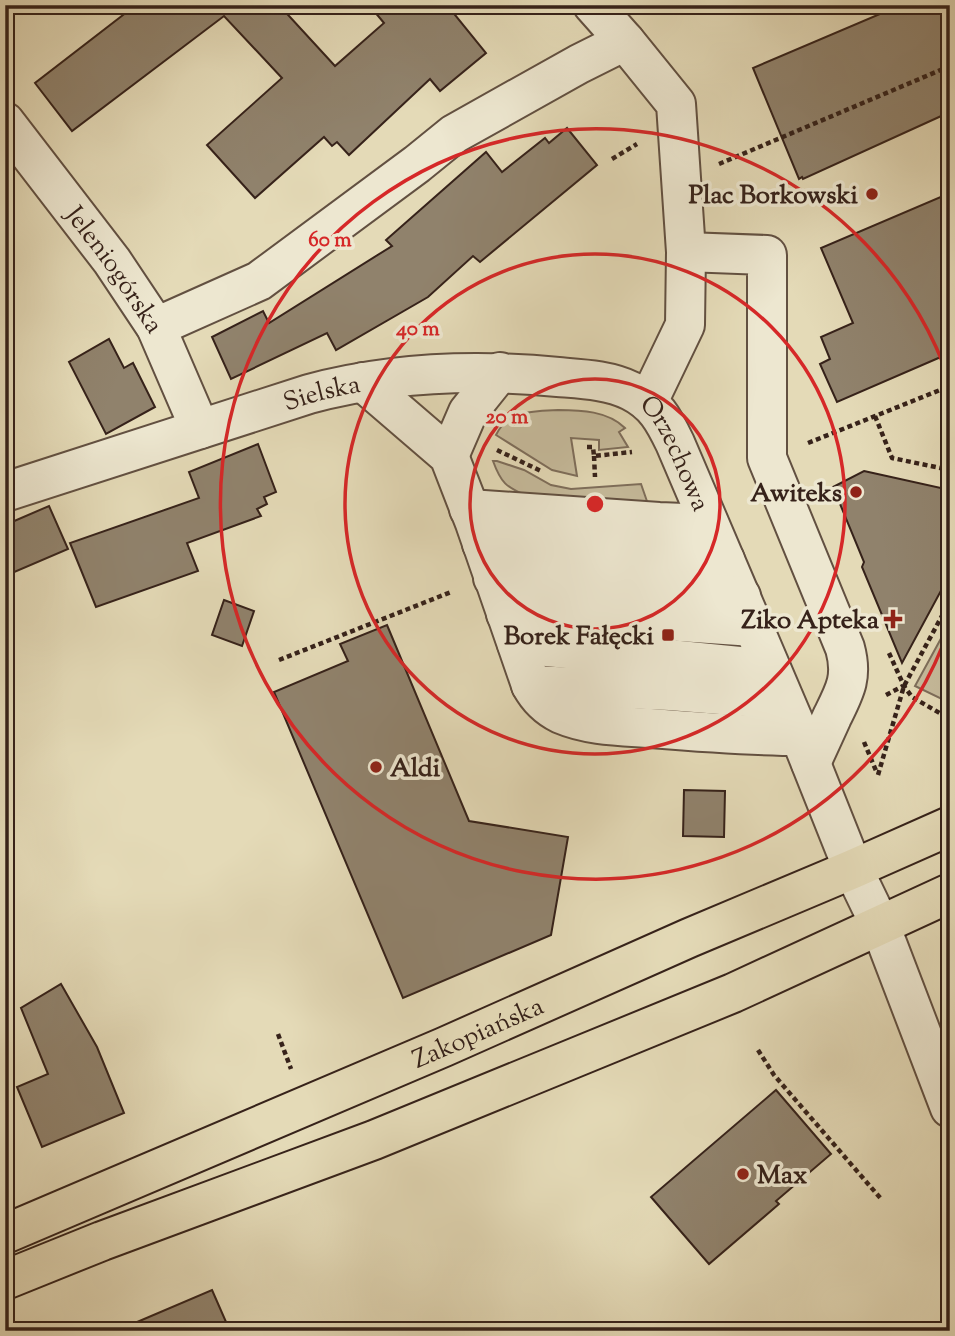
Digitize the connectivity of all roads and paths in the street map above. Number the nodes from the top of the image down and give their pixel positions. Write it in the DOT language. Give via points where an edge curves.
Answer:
graph roads {
  1 [pos="593,5"];
  2 [pos="625,41"];
  3 [pos="950,66"];
  4 [pos="5,122"];
  5 [pos="645,139"];
  6 [pos="612,159"];
  7 [pos="680,177"];
  8 [pos="686,252"];
  9 [pos="156,327"];
  10 [pos="500,372"];
  11 [pos="363,382"];
  12 [pos="950,386"];
  13 [pos="648,402"];
  14 [pos="875,416"];
  15 [pos="200,429"];
  16 [pos="801,446"];
  17 [pos="586,447"];
  18 [pos="632,452"];
  19 [pos="449,456"];
  20 [pos="594,456"];
  21 [pos="950,470"];
  22 [pos="596,481"];
  23 [pos="5,492"];
  24 [pos="709,524"];
  25 [pos="481,544"];
  26 [pos="725,560"];
  27 [pos="451,592"];
  28 [pos="950,601"];
  29 [pos="747,612"];
  30 [pos="511,629"];
  31 [pos="279,660"];
  32 [pos="778,684"];
  33 [pos="531,685"];
  34 [pos="805,750"];
  35 [pos="878,775"];
  36 [pos="950,827"];
  37 [pos="853,869"];
  38 [pos="950,893"];
  39 [pos="880,925"];
  40 [pos="278,1034"];
  41 [pos="758,1050"];
  42 [pos="295,1080"];
  43 [pos="950,1108"];
  44 [pos="882,1200"];
  45 [pos="5,1234"];
  46 [pos="5,1280"];
  1 -- 2 [label="street, Orzechowa"];
  2 -- 7 [label="street, Orzechowa" via="676,104"];
  2 -- 9 [label="street" via="454,134 260,281"];
  3 -- 7 [label="path" via="731,160"];
  4 -- 9 [label="street, Jeleniogórska" via="112,261"];
  5 -- 6 [label="path"];
  7 -- 8 [label="street, Orzechowa"];
  8 -- 13 [label="street, Orzechowa" via="685,325"];
  8 -- 34 [label="street" via="767,254 767,458 849,661 843,697"];
  9 -- 15 [label="street, Jeleniogórska"];
  10 -- 11 [label="street, Sielska"];
  10 -- 13 [label="street, Sielska" via="603,382 632,391"];
  10 -- 19 [label="street" via="468,412"];
  11 -- 15 [label="street, Sielska"];
  11 -- 19 [label="street"];
  12 -- 14 [label="path"];
  13 -- 24 [label="street, Orzechowa" via="664,419"];
  14 -- 16 [label="path"];
  14 -- 21 [label="path" via="892,458"];
  15 -- 23 [label="street, Sielska"];
  17 -- 20 [label="path" via="593,447"];
  18 -- 20 [label="path"];
  19 -- 25 [label="street"];
  20 -- 22 [label="path" via="591,465"];
  24 -- 25 [label="street"];
  24 -- 26 [label="street, Orzechowa"];
  25 -- 26 [label="street"];
  25 -- 29 [label="street"];
  25 -- 30 [label="street"];
  26 -- 29 [label="street, Orzechowa"];
  27 -- 31 [label="path"];
  28 -- 35 [label="path" via="904,686"];
  29 -- 30 [label="street"];
  29 -- 32 [label="street, Orzechowa"];
  30 -- 32 [label="street"];
  30 -- 33 [label="street"];
  32 -- 33 [label="street" via="670,691"];
  32 -- 34 [label="street, Orzechowa"];
  33 -- 34 [label="street" via="551,709 594,724 742,736"];
  34 -- 37 [label="street, Orzechowa"];
  36 -- 37 [label="main road, Zakopiańska"];
  37 -- 39 [label="street, Orzechowa"];
  37 -- 45 [label="main road, Zakopiańska"];
  38 -- 39 [label="main road"];
  39 -- 43 [label="street, Orzechowa"];
  39 -- 46 [label="main road" via="733,993 374,1140"];
  40 -- 42 [label="path"];
  41 -- 44 [label="path" via="774,1075"];
}
